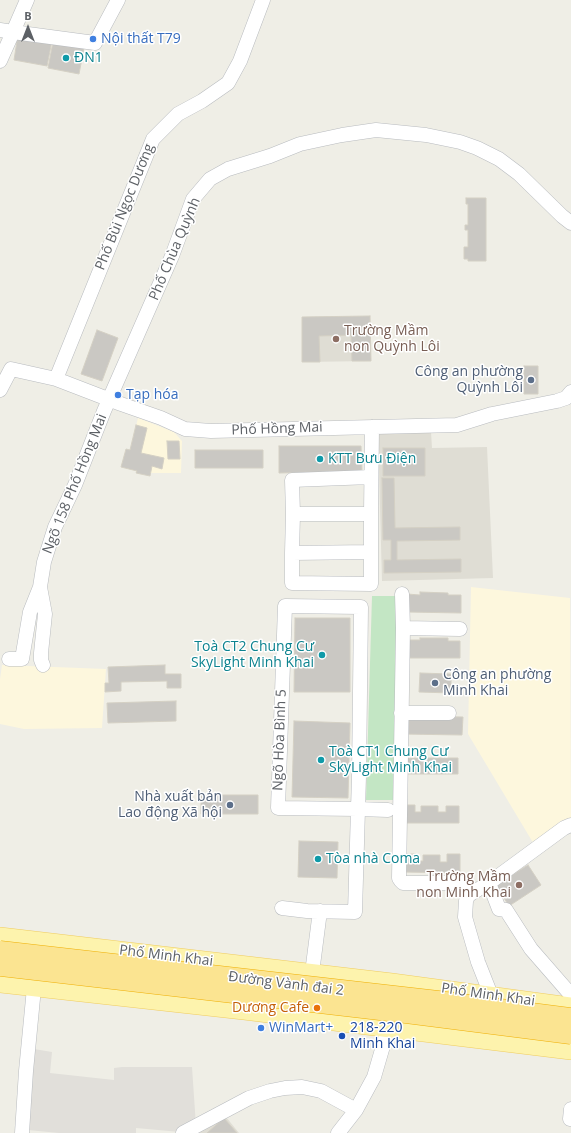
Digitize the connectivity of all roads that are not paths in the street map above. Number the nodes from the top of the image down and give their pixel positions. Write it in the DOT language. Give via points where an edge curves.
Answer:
graph roads {
  1 [pos="27,0"];
  2 [pos="118,0"];
  3 [pos="263,0"];
  4 [pos="7,31"];
  5 [pos="0,61"];
  6 [pos="571,223"];
  7 [pos="56,378"];
  8 [pos="0,390"];
  9 [pos="571,392"];
  10 [pos="109,400"];
  11 [pos="372,427"];
  12 [pos="371,477"];
  13 [pos="293,514"];
  14 [pos="370,514"];
  15 [pos="370,552"];
  16 [pos="292,553"];
  17 [pos="40,587"];
  18 [pos="402,594"];
  19 [pos="403,628"];
  20 [pos="460,629"];
  21 [pos="9,659"];
  22 [pos="43,665"];
  23 [pos="401,713"];
  24 [pos="449,713"];
  25 [pos="358,809"];
  26 [pos="388,810"];
  27 [pos="571,824"];
  28 [pos="489,883"];
  29 [pos="472,892"];
  30 [pos="282,908"];
  31 [pos="320,911"];
  32 [pos="0,936"];
  33 [pos="0,951"];
  34 [pos="185,958"];
  35 [pos="0,966"];
  36 [pos="264,967"];
  37 [pos="312,973"];
  38 [pos="0,984"];
  39 [pos="34,988"];
  40 [pos="491,995"];
  41 [pos="571,995"];
  42 [pos="182,1004"];
  43 [pos="571,1006"];
  44 [pos="260,1013"];
  45 [pos="571,1018"];
  46 [pos="388,1028"];
  47 [pos="571,1034"];
  48 [pos="571,1051"];
  49 [pos="571,1109"];
  50 [pos="356,1110"];
  51 [pos="571,1119"];
  52 [pos="22,1133"];
  53 [pos="183,1133"];
  54 [pos="338,1133"];
  1 -- 4 [label="street"];
  2 -- 4 [label="street" via="95,43"];
  3 -- 7 [label="street, Phố Bùi Ngọc Dương" via="240,61 228,83 178,114 152,139"];
  4 -- 5 [label="street"];
  6 -- 10 [label="street, Phố Chùa Quỳnh" via="519,174 499,159 460,142 426,135 376,130 342,135 300,144 228,169 210,179 194,199"];
  7 -- 8 [label="street, Phố Hồng Mai" via="11,369"];
  7 -- 10 [label="street, Phố Hồng Mai"];
  9 -- 11 [label="street, Phố Hồng Mai" via="566,398 558,401 492,414 456,425"];
  10 -- 11 [label="street, Phố Hồng Mai" via="185,429 211,431"];
  10 -- 17 [label="street, Ngõ 158 Phố Hồng Mai" via="55,527 44,562"];
  11 -- 12 [label="street"];
  12 -- 13 [label="street" via="292,480"];
  12 -- 14 [label="street"];
  13 -- 14 [label="street"];
  13 -- 16 [label="street"];
  14 -- 15 [label="street"];
  15 -- 16 [label="street"];
  15 -- 16 [label="street" via="371,584 292,583"];
  17 -- 21 [label="street" via="30,612 22,659"];
  17 -- 22 [label="street, Ngõ 158 Phố Hồng Mai" via="45,614 41,653"];
  18 -- 19 [label="street"];
  19 -- 20 [label="street"];
  19 -- 23 [label="street"];
  23 -- 24 [label="street"];
  23 -- 29 [label="street" via="400,881 409,884 463,883"];
  25 -- 25 [label="street, Ngõ Hòa Bình 5" via="278,808 285,606 361,607"];
  25 -- 26 [label="street, Ngõ Hòa Bình 5"];
  25 -- 31 [label="street, Ngõ Hòa Bình 5" via="355,912"];
  27 -- 28 [label="street"];
  28 -- 29 [label="street"];
  28 -- 41 [label="street" via="499,909 506,910 532,949"];
  29 -- 40 [label="street" via="466,901 465,917"];
  30 -- 31 [label="street, Ngõ Hòa Bình 5"];
  31 -- 37 [label="street"];
  32 -- 34 [label="main road, Phố Minh Khai"];
  33 -- 45 [label="highway, Đường Vành đai 2, bridge"];
  34 -- 36 [label="main road, Phố Minh Khai"];
  34 -- 42 [label="main road" via="196,966 199,983 192,997"];
  35 -- 47 [label="highway, Đường Vành đai 2, bridge"];
  36 -- 37 [label="main road, Phố Minh Khai"];
  36 -- 44 [label="main road" via="251,974 245,985 248,1002"];
  37 -- 40 [label="main road, Phố Minh Khai"];
  38 -- 39 [label="main road"];
  39 -- 42 [label="main road"];
  39 -- 52 [label="street"];
  40 -- 43 [label="main road, Phố Minh Khai"];
  42 -- 44 [label="main road"];
  44 -- 46 [label="main road"];
  46 -- 48 [label="main road"];
  46 -- 50 [label="street" via="374,1077"];
  49 -- 51 [label="street"];
  50 -- 53 [label="street" via="321,1091 302,1087 285,1088 249,1098"];
  50 -- 54 [label="street"];
}
